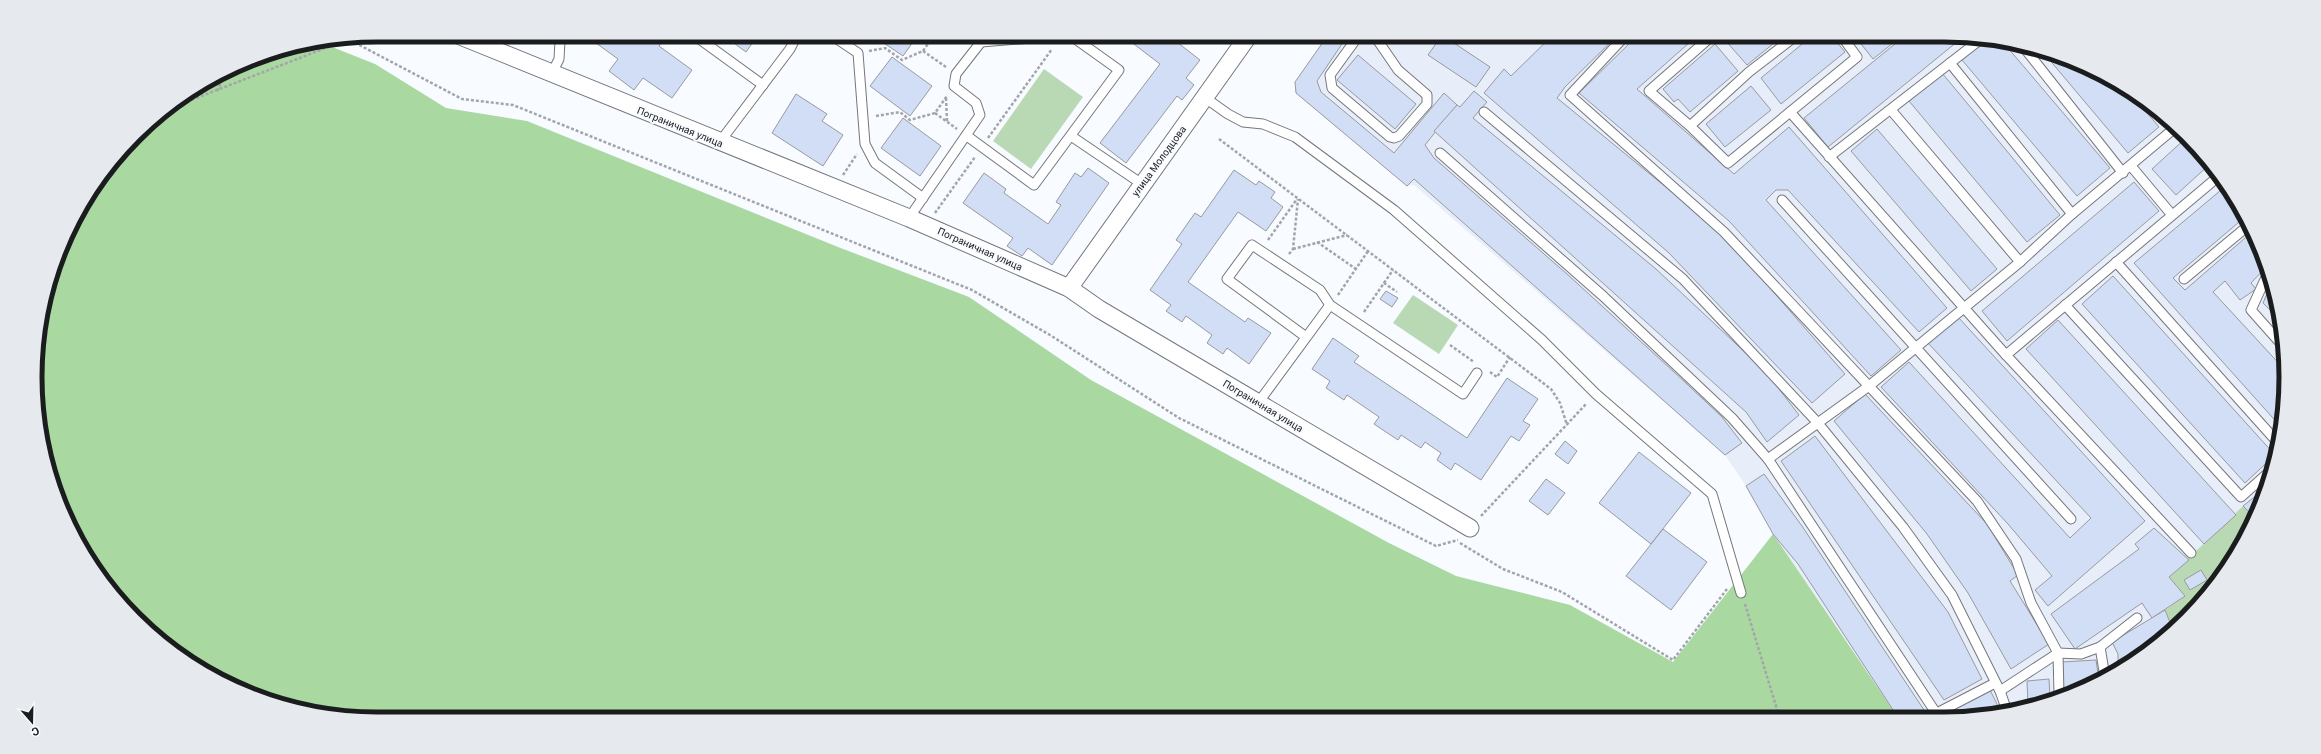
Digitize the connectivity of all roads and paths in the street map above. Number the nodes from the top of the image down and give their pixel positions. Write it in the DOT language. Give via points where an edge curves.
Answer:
graph roads {
  1 [pos="478,42"];
  2 [pos="560,42"];
  3 [pos="704,42"];
  4 [pos="794,42"];
  5 [pos="842,42"];
  6 [pos="929,42"];
  7 [pos="976,42"];
  8 [pos="1057,42"];
  9 [pos="1080,42"];
  10 [pos="1244,42"];
  11 [pos="1354,42"];
  12 [pos="1379,42"];
  13 [pos="1619,42"];
  14 [pos="1704,42"];
  15 [pos="1788,42"];
  16 [pos="1846,42"];
  17 [pos="355,43"];
  18 [pos="1975,44"];
  19 [pos="331,45"];
  20 [pos="923,51"];
  21 [pos="2028,52"];
  22 [pos="858,53"];
  23 [pos="1950,63"];
  24 [pos="956,74"];
  25 [pos="551,75"];
  26 [pos="222,81"];
  27 [pos="763,85"];
  28 [pos="954,86"];
  29 [pos="217,91"];
  30 [pos="946,98"];
  31 [pos="1204,98"];
  32 [pos="186,102"];
  33 [pos="1890,110"];
  34 [pos="1484,112"];
  35 [pos="1790,112"];
  36 [pos="935,113"];
  37 [pos="863,118"];
  38 [pos="947,121"];
  39 [pos="1690,126"];
  40 [pos="2169,129"];
  41 [pos="967,136"];
  42 [pos="1071,136"];
  43 [pos="1219,139"];
  44 [pos="719,143"];
  45 [pos="865,144"];
  46 [pos="982,147"];
  47 [pos="1440,153"];
  48 [pos="1829,157"];
  49 [pos="2131,166"];
  50 [pos="2123,173"];
  51 [pos="2215,180"];
  52 [pos="1142,184"];
  53 [pos="834,188"];
  54 [pos="923,198"];
  55 [pos="1298,198"];
  56 [pos="1782,200"];
  57 [pos="2072,214"];
  58 [pos="2172,215"];
  59 [pos="909,218"];
  60 [pos="926,226"];
  61 [pos="2244,229"];
  62 [pos="1347,235"];
  63 [pos="1317,242"];
  64 [pos="1261,251"];
  65 [pos="1368,251"];
  66 [pos="2020,262"];
  67 [pos="2116,262"];
  68 [pos="1356,269"];
  69 [pos="1393,270"];
  70 [pos="2184,279"];
  71 [pos="2265,280"];
  72 [pos="1384,283"];
  73 [pos="1069,288"];
  74 [pos="1397,292"];
  75 [pos="1330,305"];
  76 [pos="2065,305"];
  77 [pos="1963,308"];
  78 [pos="1356,323"];
  79 [pos="1306,337"];
  80 [pos="2277,339"];
  81 [pos="1915,347"];
  82 [pos="2006,355"];
  83 [pos="1510,357"];
  84 [pos="1477,373"];
  85 [pos="1497,377"];
  86 [pos="1868,386"];
  87 [pos="1596,394"];
  88 [pos="1258,403"];
  89 [pos="1817,422"];
  90 [pos="1567,425"];
  91 [pos="2274,438"];
  92 [pos="1768,459"];
  93 [pos="2264,477"];
  94 [pos="2071,519"];
  95 [pos="1470,528"];
  96 [pos="1456,541"];
  97 [pos="2191,553"];
  98 [pos="1737,576"];
  99 [pos="1741,593"];
  100 [pos="2137,618"];
  101 [pos="2100,647"];
  102 [pos="2058,653"];
  103 [pos="2104,671"];
  104 [pos="1997,687"];
  105 [pos="2059,691"];
  106 [pos="2004,707"];
  107 [pos="1778,712"];
  108 [pos="1935,712"];
  109 [pos="1943,712"];
  1 -- 25 [label="street, Пограничная улица"];
  2 -- 25 [label="lane" via="559,59"];
  3 -- 27 [label="lane"];
  4 -- 27 [label="lane"];
  5 -- 22 [label="lane"];
  6 -- 20 [label="path"];
  7 -- 24 [label="lane"];
  8 -- 46 [label="path"];
  9 -- 42 [label="lane" via="1119,70"];
  10 -- 31 [label="street, улица Молодцова"];
  11 -- 12 [label="lane" via="1330,75 1329,82 1332,88 1394,138 1399,136 1427,104 1428,99 1427,95 1398,70"];
  13 -- 86 [label="lane" via="1570,95 1724,232"];
  14 -- 39 [label="lane" via="1649,91"];
  15 -- 39 [label="lane" via="1749,72"];
  16 -- 35 [label="lane" via="1857,57"];
  17 -- 96 [label="path" via="462,99 513,105 972,290 1050,335 1179,418 1436,546"];
  18 -- 23 [label="lane"];
  19 -- 29 [label="path"];
  20 -- 22 [label="path" via="902,60 885,48"];
  20 -- 24 [label="path"];
  21 -- 50 [label="lane"];
  22 -- 37 [label="lane"];
  23 -- 33 [label="lane"];
  23 -- 57 [label="lane"];
  24 -- 28 [label="lane"];
  25 -- 44 [label="street, Пограничная улица"];
  26 -- 29 [label="path"];
  27 -- 44 [label="lane"];
  28 -- 30 [label="path"];
  28 -- 41 [label="lane" via="976,103 980,115"];
  29 -- 32 [label="path"];
  30 -- 36 [label="path"];
  30 -- 38 [label="path"];
  31 -- 52 [label="street, улица Молодцова"];
  31 -- 87 [label="lane" via="1243,122 1263,124 1295,137 1394,210 1542,340"];
  33 -- 48 [label="lane"];
  33 -- 66 [label="lane"];
  34 -- 89 [label="lane" via="1682,280"];
  35 -- 39 [label="lane" via="1728,163"];
  35 -- 48 [label="lane"];
  36 -- 37 [label="path" via="910,120 900,112"];
  36 -- 38 [label="path"];
  37 -- 45 [label="lane"];
  38 -- 41 [label="path"];
  40 -- 49 [label="lane"];
  41 -- 46 [label="lane"];
  41 -- 54 [label="lane"];
  42 -- 46 [label="lane" via="1034,185"];
  42 -- 52 [label="lane"];
  43 -- 55 [label="path"];
  44 -- 53 [label="street, Пограничная улица"];
  45 -- 53 [label="path"];
  45 -- 54 [label="lane" via="875,163"];
  46 -- 60 [label="path"];
  47 -- 92 [label="lane" via="1603,296 1732,418"];
  48 -- 77 [label="lane"];
  49 -- 50 [label="lane"];
  49 -- 58 [label="lane"];
  50 -- 57 [label="lane"];
  51 -- 58 [label="lane"];
  52 -- 73 [label="street, улица Молодцова"];
  53 -- 59 [label="street, Пограничная улица"];
  54 -- 59 [label="lane"];
  55 -- 62 [label="path"];
  55 -- 63 [label="path" via="1293,249"];
  55 -- 64 [label="path"];
  56 -- 81 [label="lane"];
  57 -- 66 [label="lane"];
  58 -- 67 [label="lane"];
  59 -- 60 [label="street, Пограничная улица"];
  60 -- 73 [label="street, Пограничная улица"];
  61 -- 70 [label="lane"];
  62 -- 63 [label="path"];
  62 -- 65 [label="path"];
  63 -- 68 [label="path"];
  64 -- 75 [label="lane" via="1320,290"];
  64 -- 79 [label="lane" via="1252,245 1227,279"];
  65 -- 68 [label="path"];
  65 -- 69 [label="path"];
  66 -- 77 [label="lane"];
  67 -- 76 [label="lane"];
  67 -- 91 [label="lane"];
  68 -- 75 [label="path"];
  69 -- 72 [label="path"];
  69 -- 83 [label="path"];
  71 -- 80 [label="lane" via="2251,310"];
  72 -- 74 [label="path"];
  72 -- 78 [label="path"];
  73 -- 88 [label="street, Пограничная улица"];
  75 -- 78 [label="lane"];
  75 -- 79 [label="lane"];
  76 -- 82 [label="lane"];
  76 -- 93 [label="lane" via="2241,497"];
  77 -- 81 [label="lane"];
  77 -- 82 [label="lane"];
  78 -- 84 [label="lane" via="1463,394"];
  79 -- 88 [label="lane"];
  81 -- 86 [label="lane"];
  81 -- 94 [label="lane"];
  82 -- 97 [label="lane"];
  83 -- 85 [label="path"];
  83 -- 90 [label="path" via="1551,389 1560,403"];
  86 -- 89 [label="lane"];
  86 -- 102 [label="lane" via="1977,501 2016,559 2031,602"];
  87 -- 90 [label="path"];
  87 -- 98 [label="lane" via="1712,494"];
  88 -- 95 [label="street, Пограничная улица"];
  89 -- 92 [label="lane"];
  89 -- 104 [label="lane" via="1903,527 1952,594"];
  90 -- 95 [label="path"];
  92 -- 108 [label="lane"];
  95 -- 96 [label="path"];
  96 -- 98 [label="path" via="1503,569 1562,592 1672,660"];
  98 -- 99 [label="lane"];
  99 -- 107 [label="path"];
  100 -- 101 [label="lane"];
  101 -- 102 [label="lane" via="2081,654"];
  101 -- 103 [label="lane"];
  102 -- 104 [label="lane"];
  102 -- 105 [label="lane"];
  104 -- 106 [label="lane"];
  104 -- 109 [label="lane"];
}
